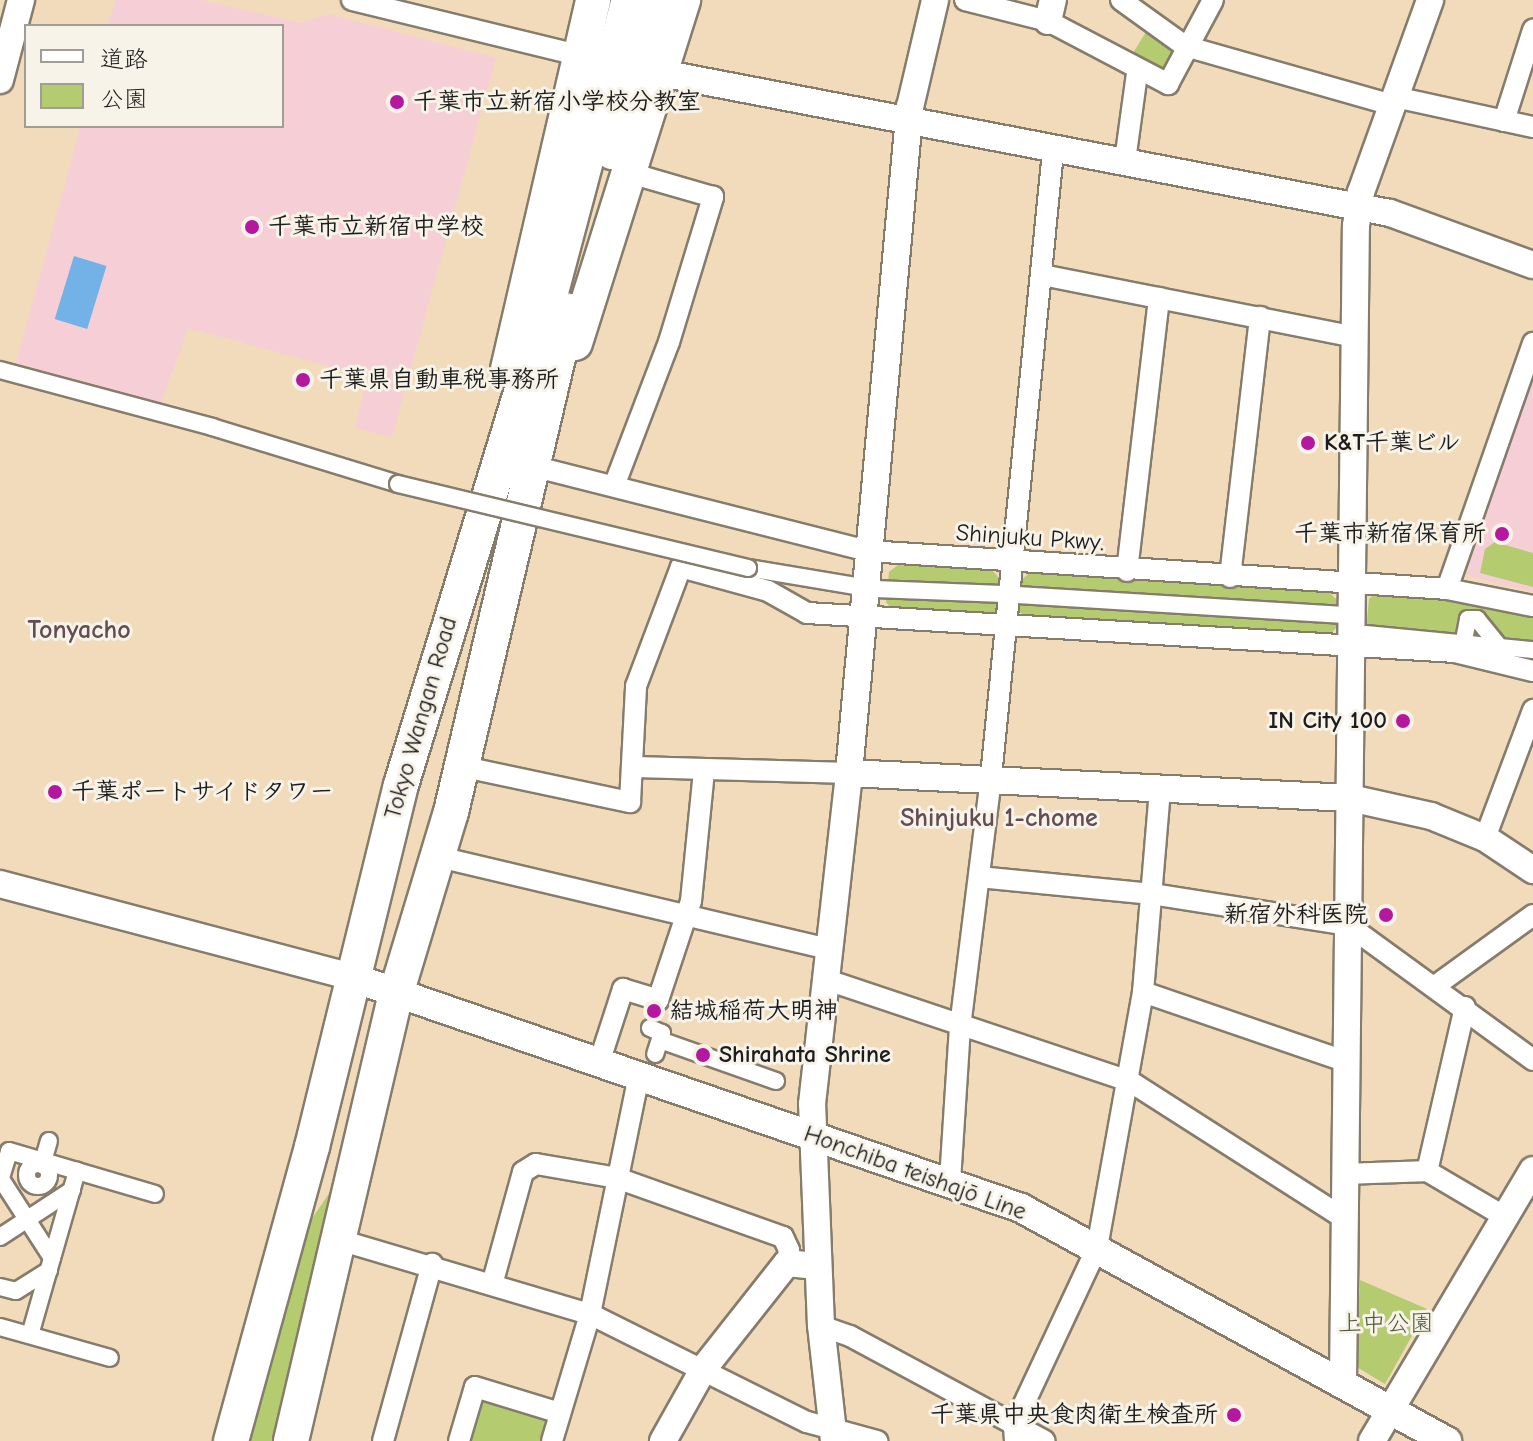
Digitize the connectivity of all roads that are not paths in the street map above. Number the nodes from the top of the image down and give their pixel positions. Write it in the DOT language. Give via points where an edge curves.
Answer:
graph roads {
  1 [pos="21,0"];
  2 [pos="352,0"];
  3 [pos="593,0"];
  4 [pos="629,0"];
  5 [pos="653,0"];
  6 [pos="683,0"];
  7 [pos="935,0"];
  8 [pos="965,0"];
  9 [pos="1121,0"];
  10 [pos="1213,0"];
  11 [pos="1430,0"];
  12 [pos="1051,11"];
  13 [pos="1533,30"];
  14 [pos="1185,46"];
  15 [pos="578,55"];
  16 [pos="661,73"];
  17 [pos="1137,73"];
  18 [pos="0,80"];
  19 [pos="1393,101"];
  20 [pos="1504,121"];
  21 [pos="909,124"];
  22 [pos="1533,127"];
  23 [pos="1053,151"];
  24 [pos="1125,161"];
  25 [pos="630,173"];
  26 [pos="1358,207"];
  27 [pos="1533,265"];
  28 [pos="1042,275"];
  29 [pos="1159,298"];
  30 [pos="1260,317"];
  31 [pos="1355,337"];
  32 [pos="1533,343"];
  33 [pos="0,370"];
  34 [pos="549,401"];
  35 [pos="532,466"];
  36 [pos="614,486"];
  37 [pos="868,551"];
  38 [pos="1013,563"];
  39 [pos="1127,571"];
  40 [pos="1230,577"];
  41 [pos="1352,584"];
  42 [pos="855,586"];
  43 [pos="875,589"];
  44 [pos="1447,589"];
  45 [pos="1469,601"];
  46 [pos="454,603"];
  47 [pos="1533,606"];
  48 [pos="1344,615"];
  49 [pos="861,618"];
  50 [pos="1468,619"];
  51 [pos="1006,625"];
  52 [pos="1359,640"];
  53 [pos="1464,640"];
  54 [pos="1497,644"];
  55 [pos="1533,650"];
  56 [pos="1533,671"];
  57 [pos="1533,710"];
  58 [pos="460,766"];
  59 [pos="636,767"];
  60 [pos="704,771"];
  61 [pos="849,773"];
  62 [pos="991,777"];
  63 [pos="1160,789"];
  64 [pos="1350,798"];
  65 [pos="1485,838"];
  66 [pos="435,856"];
  67 [pos="1533,870"];
  68 [pos="979,877"];
  69 [pos="0,884"];
  70 [pos="1152,894"];
  71 [pos="1533,915"];
  72 [pos="685,916"];
  73 [pos="1348,925"];
  74 [pos="827,949"];
  75 [pos="351,977"];
  76 [pos="824,979"];
  77 [pos="1435,986"];
  78 [pos="1143,992"];
  79 [pos="396,994"];
  80 [pos="1465,1007"];
  81 [pos="960,1027"];
  82 [pos="651,1050"];
  83 [pos="1533,1060"];
  84 [pos="1347,1062"];
  85 [pos="599,1063"];
  86 [pos="776,1081"];
  87 [pos="1131,1082"];
  88 [pos="811,1136"];
  89 [pos="49,1141"];
  90 [pos="43,1163"];
  91 [pos="1533,1170"];
  92 [pos="77,1171"];
  93 [pos="1427,1171"];
  94 [pos="1346,1174"];
  95 [pos="617,1178"];
  96 [pos="0,1180"];
  97 [pos="950,1181"];
  98 [pos="34,1189"];
  99 [pos="72,1190"];
  100 [pos="155,1194"];
  101 [pos="17,1204"];
  102 [pos="43,1209"];
  103 [pos="1505,1217"];
  104 [pos="1345,1219"];
  105 [pos="0,1237"];
  106 [pos="336,1239"];
  107 [pos="1097,1248"];
  108 [pos="787,1263"];
  109 [pos="51,1264"];
  110 [pos="432,1264"];
  111 [pos="817,1266"];
  112 [pos="493,1281"];
  113 [pos="0,1287"];
  114 [pos="590,1314"];
  115 [pos="821,1326"];
  116 [pos="0,1327"];
  117 [pos="30,1335"];
  118 [pos="110,1358"];
  119 [pos="704,1368"];
  120 [pos="1343,1382"];
  121 [pos="1390,1409"];
  122 [pos="560,1413"];
  123 [pos="1014,1433"];
  124 [pos="832,1435"];
  125 [pos="231,1441"];
  126 [pos="291,1441"];
  127 [pos="383,1441"];
  128 [pos="459,1441"];
  129 [pos="552,1441"];
  130 [pos="663,1441"];
  131 [pos="877,1441"];
  132 [pos="1045,1441"];
  133 [pos="1372,1441"];
  134 [pos="1447,1441"];
  1 -- 18 [label="street"];
  2 -- 15 [label="street"];
  3 -- 15 [label="highway"];
  4 -- 46 [label="highway, Tokyo Wangan Road" via="546,311"];
  5 -- 34 [label="highway, Tokyo Wangan Road"];
  6 -- 16 [label="highway"];
  7 -- 21 [label="street"];
  8 -- 12 [label="street"];
  9 -- 14 [label="street"];
  10 -- 14 [label="street"];
  11 -- 19 [label="street"];
  12 -- 17 [label="street"];
  13 -- 20 [label="street"];
  14 -- 17 [label="street" via="1168,84"];
  14 -- 19 [label="street"];
  15 -- 46 [label="highway" via="512,352 463,541"];
  16 -- 21 [label="street"];
  16 -- 25 [label="highway"];
  17 -- 24 [label="street"];
  19 -- 20 [label="street"];
  19 -- 26 [label="street"];
  20 -- 22 [label="street"];
  21 -- 23 [label="street"];
  21 -- 37 [label="street"];
  23 -- 24 [label="street"];
  23 -- 28 [label="street"];
  24 -- 26 [label="street"];
  25 -- 34 [label="highway" via="570,359"];
  25 -- 36 [label="street" via="713,197 669,342"];
  26 -- 27 [label="street" via="1390,213"];
  26 -- 31 [label="street"];
  28 -- 29 [label="street"];
  28 -- 38 [label="street"];
  29 -- 30 [label="street"];
  29 -- 39 [label="street"];
  30 -- 31 [label="street"];
  30 -- 40 [label="street"];
  31 -- 41 [label="street"];
  32 -- 44 [label="street"];
  33 -- 42 [label="street, bridge" via="398,484 748,568"];
  34 -- 35 [label="highway, Tokyo Wangan Road"];
  35 -- 36 [label="street, Shinjuku Pkwy."];
  35 -- 58 [label="highway, Tokyo Wangan Road"];
  36 -- 37 [label="street, Shinjuku Pkwy."];
  37 -- 38 [label="street, Shinjuku Pkwy."];
  37 -- 49 [label="street"];
  38 -- 39 [label="street, Shinjuku Pkwy."];
  38 -- 51 [label="street"];
  39 -- 40 [label="street, Shinjuku Pkwy."];
  40 -- 41 [label="street, Shinjuku Pkwy."];
  41 -- 44 [label="street, Shinjuku Pkwy."];
  41 -- 52 [label="street"];
  43 -- 48 [label="street"];
  44 -- 47 [label="street, Shinjuku Pkwy."];
  45 -- 50 [label="street"];
  46 -- 75 [label="highway, Tokyo Wangan Road"];
  49 -- 51 [label="street"];
  49 -- 59 [label="street" via="807,613 768,591 681,567 636,686"];
  49 -- 61 [label="street"];
  50 -- 53 [label="street"];
  50 -- 54 [label="street" via="1484,622"];
  51 -- 52 [label="street"];
  51 -- 62 [label="street"];
  52 -- 53 [label="street"];
  52 -- 56 [label="street" via="1455,652"];
  52 -- 64 [label="street"];
  53 -- 54 [label="street"];
  54 -- 55 [label="street"];
  57 -- 65 [label="street"];
  58 -- 59 [label="street" via="630,802"];
  58 -- 66 [label="highway, Tokyo Wangan Road"];
  59 -- 60 [label="street"];
  60 -- 61 [label="street"];
  60 -- 72 [label="street"];
  61 -- 62 [label="street"];
  61 -- 74 [label="street"];
  62 -- 63 [label="street"];
  62 -- 68 [label="street"];
  63 -- 64 [label="street"];
  63 -- 70 [label="street"];
  64 -- 65 [label="street" via="1431,816"];
  64 -- 73 [label="street"];
  65 -- 67 [label="street"];
  66 -- 72 [label="street"];
  66 -- 79 [label="highway, Tokyo Wangan Road"];
  68 -- 70 [label="street"];
  68 -- 81 [label="street"];
  69 -- 75 [label="street"];
  70 -- 73 [label="street"];
  70 -- 78 [label="street"];
  71 -- 77 [label="street"];
  72 -- 74 [label="street"];
  72 -- 85 [label="street" via="658,1000 623,989"];
  73 -- 77 [label="street"];
  73 -- 84 [label="street"];
  74 -- 76 [label="street"];
  75 -- 79 [label="main road, Honchiba teishajō Line"];
  75 -- 125 [label="highway, Tokyo Wangan Road" via="312,1147"];
  76 -- 81 [label="street"];
  76 -- 88 [label="street"];
  77 -- 80 [label="street"];
  78 -- 84 [label="street"];
  78 -- 87 [label="street"];
  79 -- 85 [label="main road, Honchiba teishajō Line"];
  79 -- 106 [label="highway, Tokyo Wangan Road"];
  80 -- 83 [label="street"];
  80 -- 93 [label="street"];
  81 -- 87 [label="street"];
  81 -- 97 [label="street"];
  82 -- 85 [label="main road, Honchiba teishajō Line"];
  82 -- 86 [label="street"];
  82 -- 88 [label="main road, Honchiba teishajō Line"];
  82 -- 95 [label="street"];
  84 -- 94 [label="street"];
  87 -- 104 [label="street"];
  87 -- 107 [label="street"];
  88 -- 97 [label="main road, Honchiba teishajō Line"];
  88 -- 111 [label="street"];
  89 -- 90 [label="street"];
  90 -- 92 [label="street"];
  90 -- 96 [label="street" via="9,1151"];
  90 -- 98 [label="street" via="29,1171"];
  91 -- 103 [label="street"];
  92 -- 99 [label="street"];
  92 -- 100 [label="street"];
  93 -- 94 [label="street"];
  93 -- 103 [label="street"];
  94 -- 104 [label="street"];
  95 -- 108 [label="street" via="783,1237"];
  95 -- 112 [label="street" via="536,1164 523,1172"];
  95 -- 114 [label="street"];
  96 -- 101 [label="street"];
  97 -- 107 [label="main road, Honchiba teishajō Line" via="1021,1208"];
  98 -- 101 [label="street"];
  98 -- 102 [label="street"];
  99 -- 102 [label="street"];
  99 -- 109 [label="street"];
  101 -- 109 [label="street"];
  102 -- 105 [label="street"];
  103 -- 121 [label="street"];
  104 -- 120 [label="street"];
  106 -- 110 [label="street"];
  106 -- 126 [label="highway, Tokyo Wangan Road"];
  107 -- 120 [label="main road, Honchiba teishajō Line"];
  107 -- 123 [label="street"];
  108 -- 111 [label="street"];
  108 -- 119 [label="street"];
  109 -- 113 [label="street" via="16,1291"];
  109 -- 117 [label="street"];
  110 -- 112 [label="street"];
  110 -- 127 [label="street"];
  111 -- 115 [label="street"];
  112 -- 114 [label="street"];
  114 -- 119 [label="street"];
  114 -- 122 [label="street"];
  115 -- 123 [label="street" via="850,1336"];
  115 -- 124 [label="street"];
  116 -- 117 [label="street"];
  117 -- 118 [label="street"];
  119 -- 124 [label="street"];
  119 -- 130 [label="street"];
  120 -- 121 [label="main road, Honchiba teishajō Line"];
  121 -- 133 [label="street"];
  121 -- 134 [label="main road, Honchiba teishajō Line"];
  122 -- 128 [label="street" via="475,1387"];
  122 -- 129 [label="street"];
  123 -- 132 [label="street"];
  124 -- 131 [label="street"];
}
